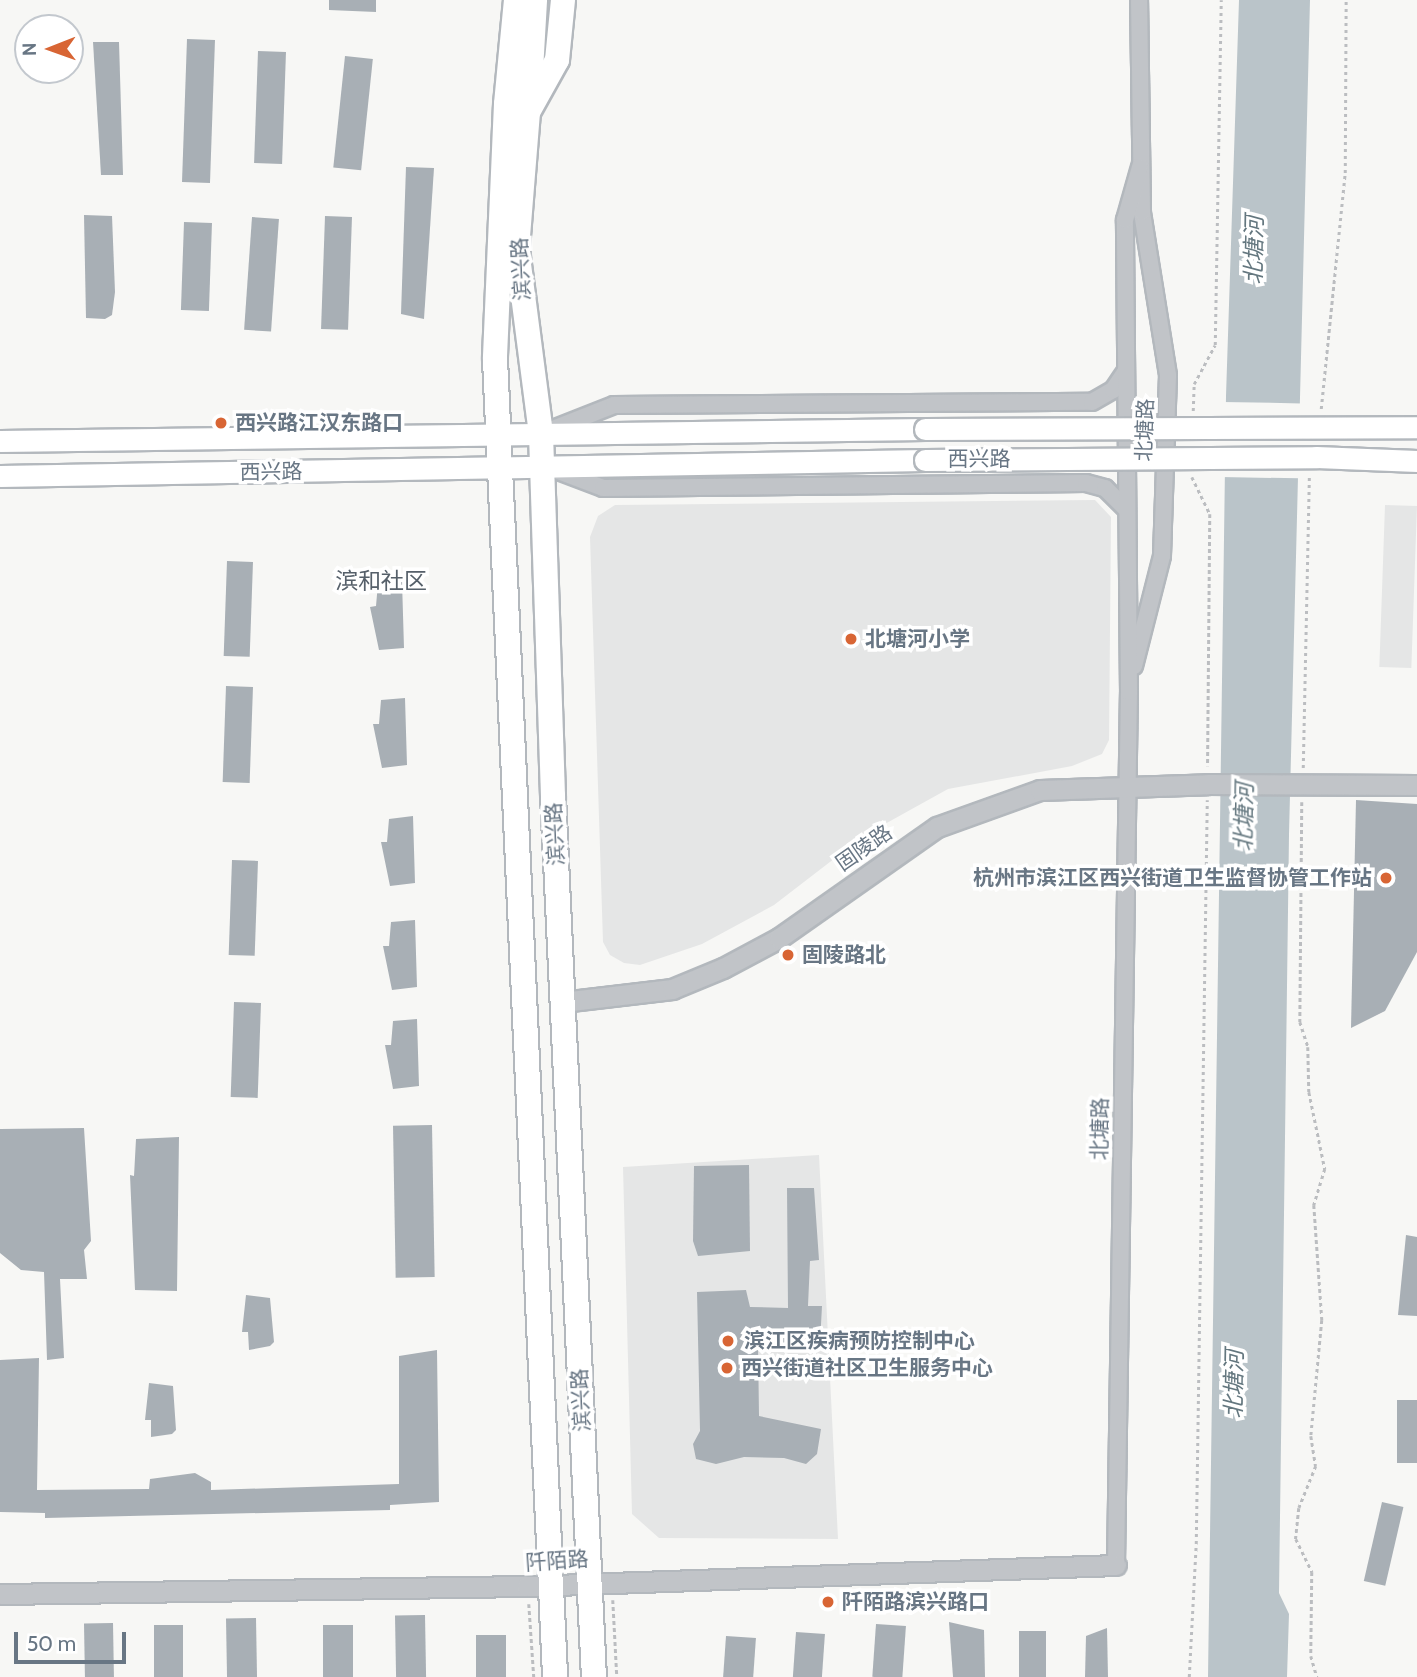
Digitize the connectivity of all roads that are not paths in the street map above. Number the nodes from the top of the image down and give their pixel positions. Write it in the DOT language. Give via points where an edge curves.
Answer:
graph roads {
  1 [pos="516,0"];
  2 [pos="535,0"];
  3 [pos="562,0"];
  4 [pos="1139,0"];
  5 [pos="528,113"];
  6 [pos="1140,167"];
  7 [pos="1126,371"];
  8 [pos="1417,426"];
  9 [pos="499,433"];
  10 [pos="541,433"];
  11 [pos="0,441"];
  12 [pos="1417,461"];
  13 [pos="541,465"];
  14 [pos="499,468"];
  15 [pos="0,476"];
  16 [pos="1126,509"];
  17 [pos="1129,692"];
  18 [pos="1417,785"];
  19 [pos="1125,786"];
  20 [pos="562,1002"];
  21 [pos="1116,1565"];
  22 [pos="601,1581"];
  23 [pos="539,1584"];
  24 [pos="0,1594"];
  25 [pos="555,1677"];
  26 [pos="594,1677"];
  1 -- 9 [label="main road, 滨兴路" via="506,104 495,345"];
  2 -- 5 [label="main road"];
  3 -- 5 [label="main road, 滨兴路" via="557,60"];
  4 -- 6 [label="street, 北塘路"];
  5 -- 10 [label="main road, 滨兴路" via="517,249"];
  6 -- 7 [label="street, 北塘路" via="1125,220"];
  6 -- 17 [label="street, 北塘路" via="1145,242 1165,333 1168,375 1162,556"];
  7 -- 10 [label="street, 西兴路" via="1113,390 1092,402 614,405"];
  7 -- 16 [label="street, 北塘路"];
  8 -- 10 [label="main road, 西兴路, bridge"];
  9 -- 10 [label="main road, 西兴路"];
  9 -- 11 [label="main road, 西兴路"];
  9 -- 14 [label="main road, 滨兴路"];
  10 -- 13 [label="main road, 滨兴路"];
  12 -- 13 [label="main road, 西兴路, bridge" via="1316,457"];
  13 -- 14 [label="main road, 西兴路"];
  13 -- 16 [label="street, 西兴路" via="603,488 1086,483 1105,488"];
  13 -- 20 [label="main road, 滨兴路"];
  14 -- 15 [label="main road, 西兴路"];
  14 -- 23 [label="main road, 滨兴路"];
  16 -- 17 [label="street, 北塘路"];
  17 -- 19 [label="street, 北塘路"];
  18 -- 19 [label="street, 固陵路"];
  19 -- 20 [label="street, 固陵路" via="1040,790 949,822 882,862 779,938 723,968 672,989"];
  19 -- 21 [label="street, 北塘路"];
  20 -- 22 [label="main road, 滨兴路"];
  21 -- 22 [label="street, 阡陌路"];
  22 -- 23 [label="street, 阡陌路"];
  22 -- 26 [label="main road, 滨兴路"];
  23 -- 24 [label="street, 阡陌路"];
  23 -- 25 [label="main road, 滨兴路"];
}
